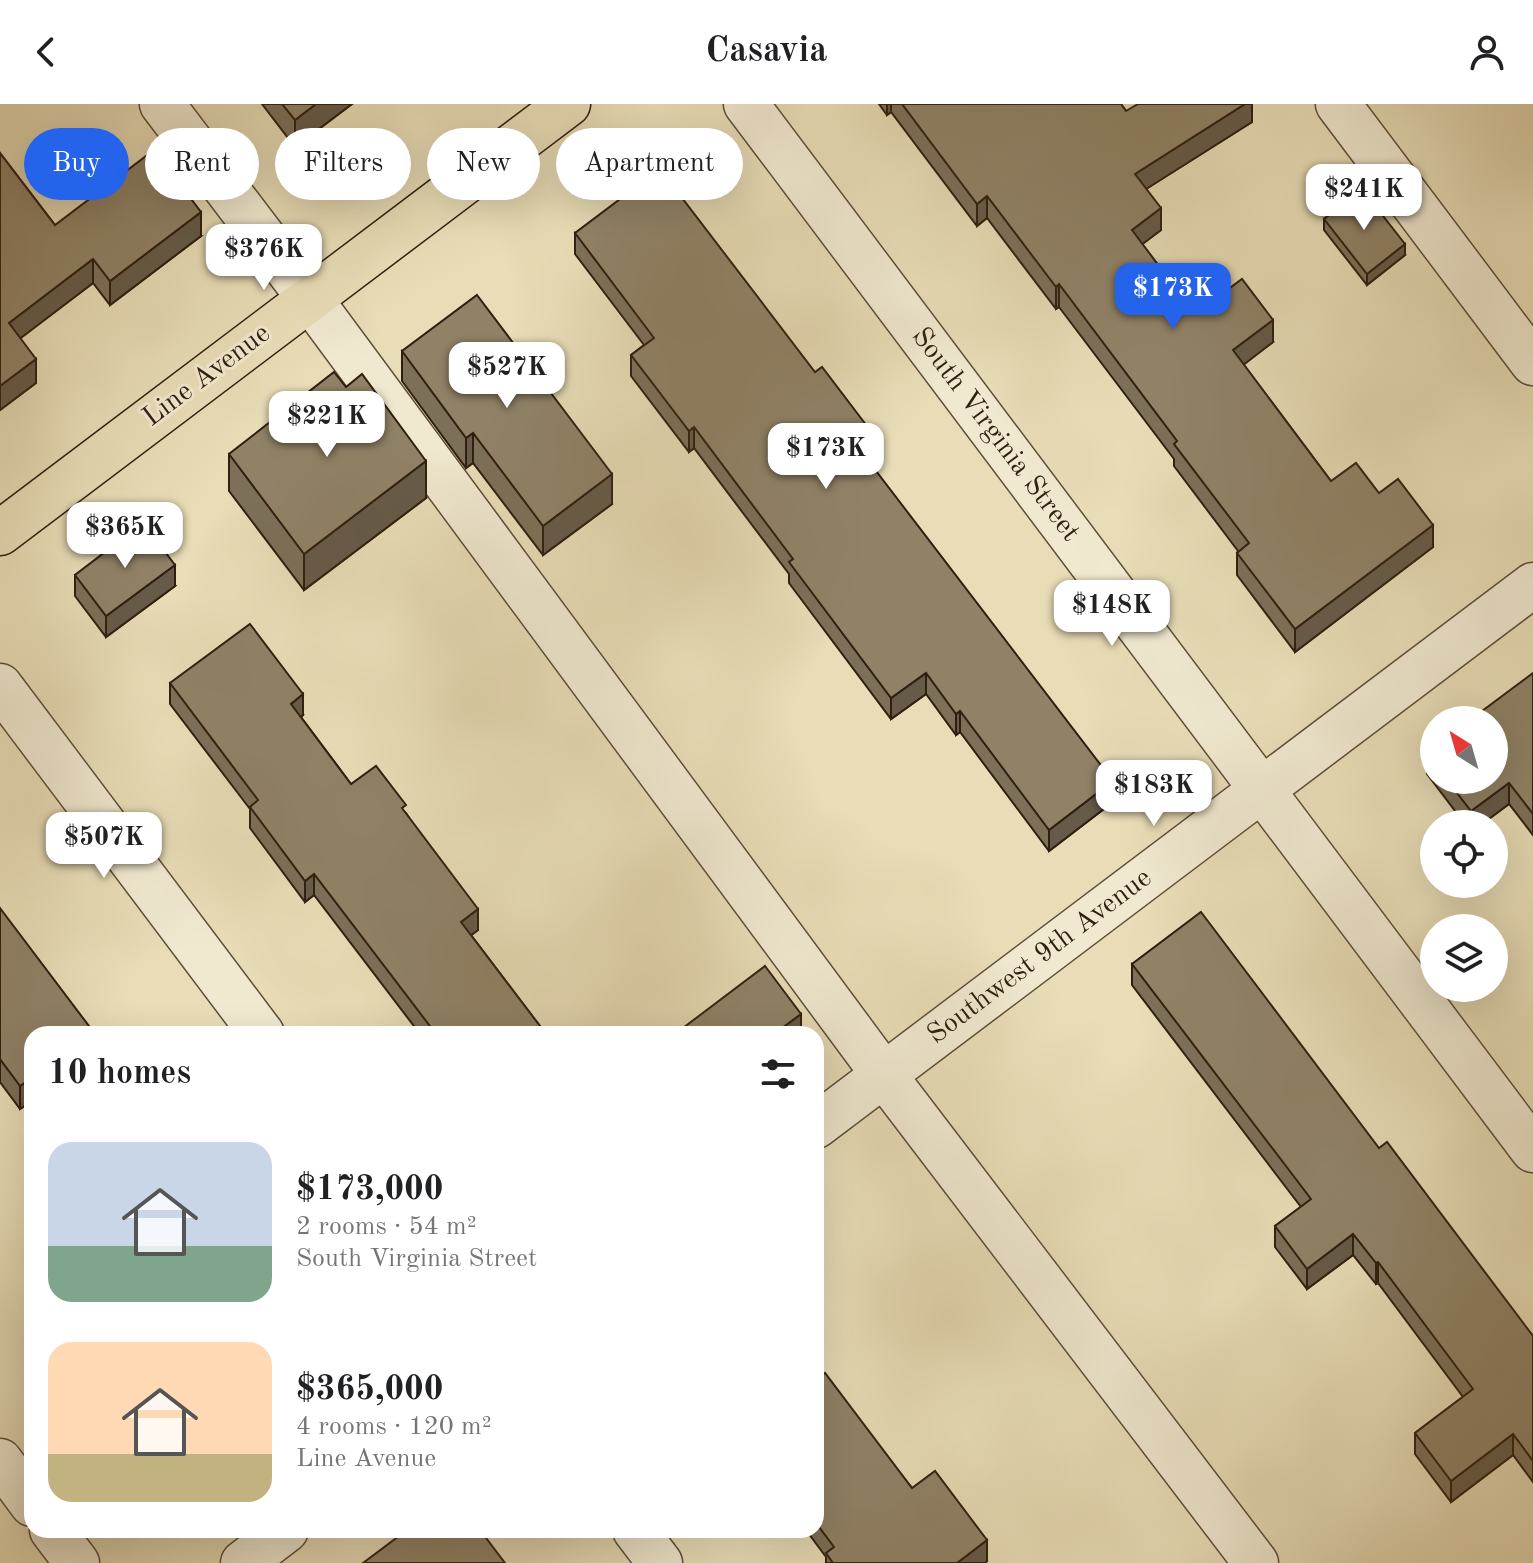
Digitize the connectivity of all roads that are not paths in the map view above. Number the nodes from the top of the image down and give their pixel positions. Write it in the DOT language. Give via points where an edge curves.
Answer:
graph roads {
  1 [pos="162,104"];
  2 [pos="568,104"];
  3 [pos="746,104"];
  4 [pos="1338,104"];
  5 [pos="310,299"];
  6 [pos="1533,363"];
  7 [pos="0,533"];
  8 [pos="1533,585"];
  9 [pos="0,686"];
  10 [pos="1261,790"];
  11 [pos="256,1026"];
  12 [pos="884,1075"];
  13 [pos="824,1120"];
  14 [pos="1533,1150"];
  15 [pos="0,1461"];
  16 [pos="24,1493"];
  17 [pos="58,1538"];
  18 [pos="276,1538"];
  19 [pos="641,1538"];
  20 [pos="77,1563"];
  21 [pos="243,1563"];
  22 [pos="660,1563"];
  23 [pos="1256,1563"];
  1 -- 5 [label="street"];
  2 -- 5 [label="main road, Line Avenue"];
  3 -- 10 [label="street, South Virginia Street"];
  4 -- 6 [label="street"];
  5 -- 7 [label="main road, Line Avenue"];
  5 -- 12 [label="street"];
  8 -- 10 [label="street, Southwest 9th Avenue"];
  9 -- 11 [label="street"];
  10 -- 12 [label="street, Southwest 9th Avenue"];
  10 -- 14 [label="street, South Virginia Street"];
  12 -- 13 [label="street, Southwest 9th Avenue"];
  12 -- 23 [label="street"];
  15 -- 16 [label="street"];
  17 -- 20 [label="street"];
  18 -- 21 [label="street"];
  19 -- 22 [label="street"];
}
